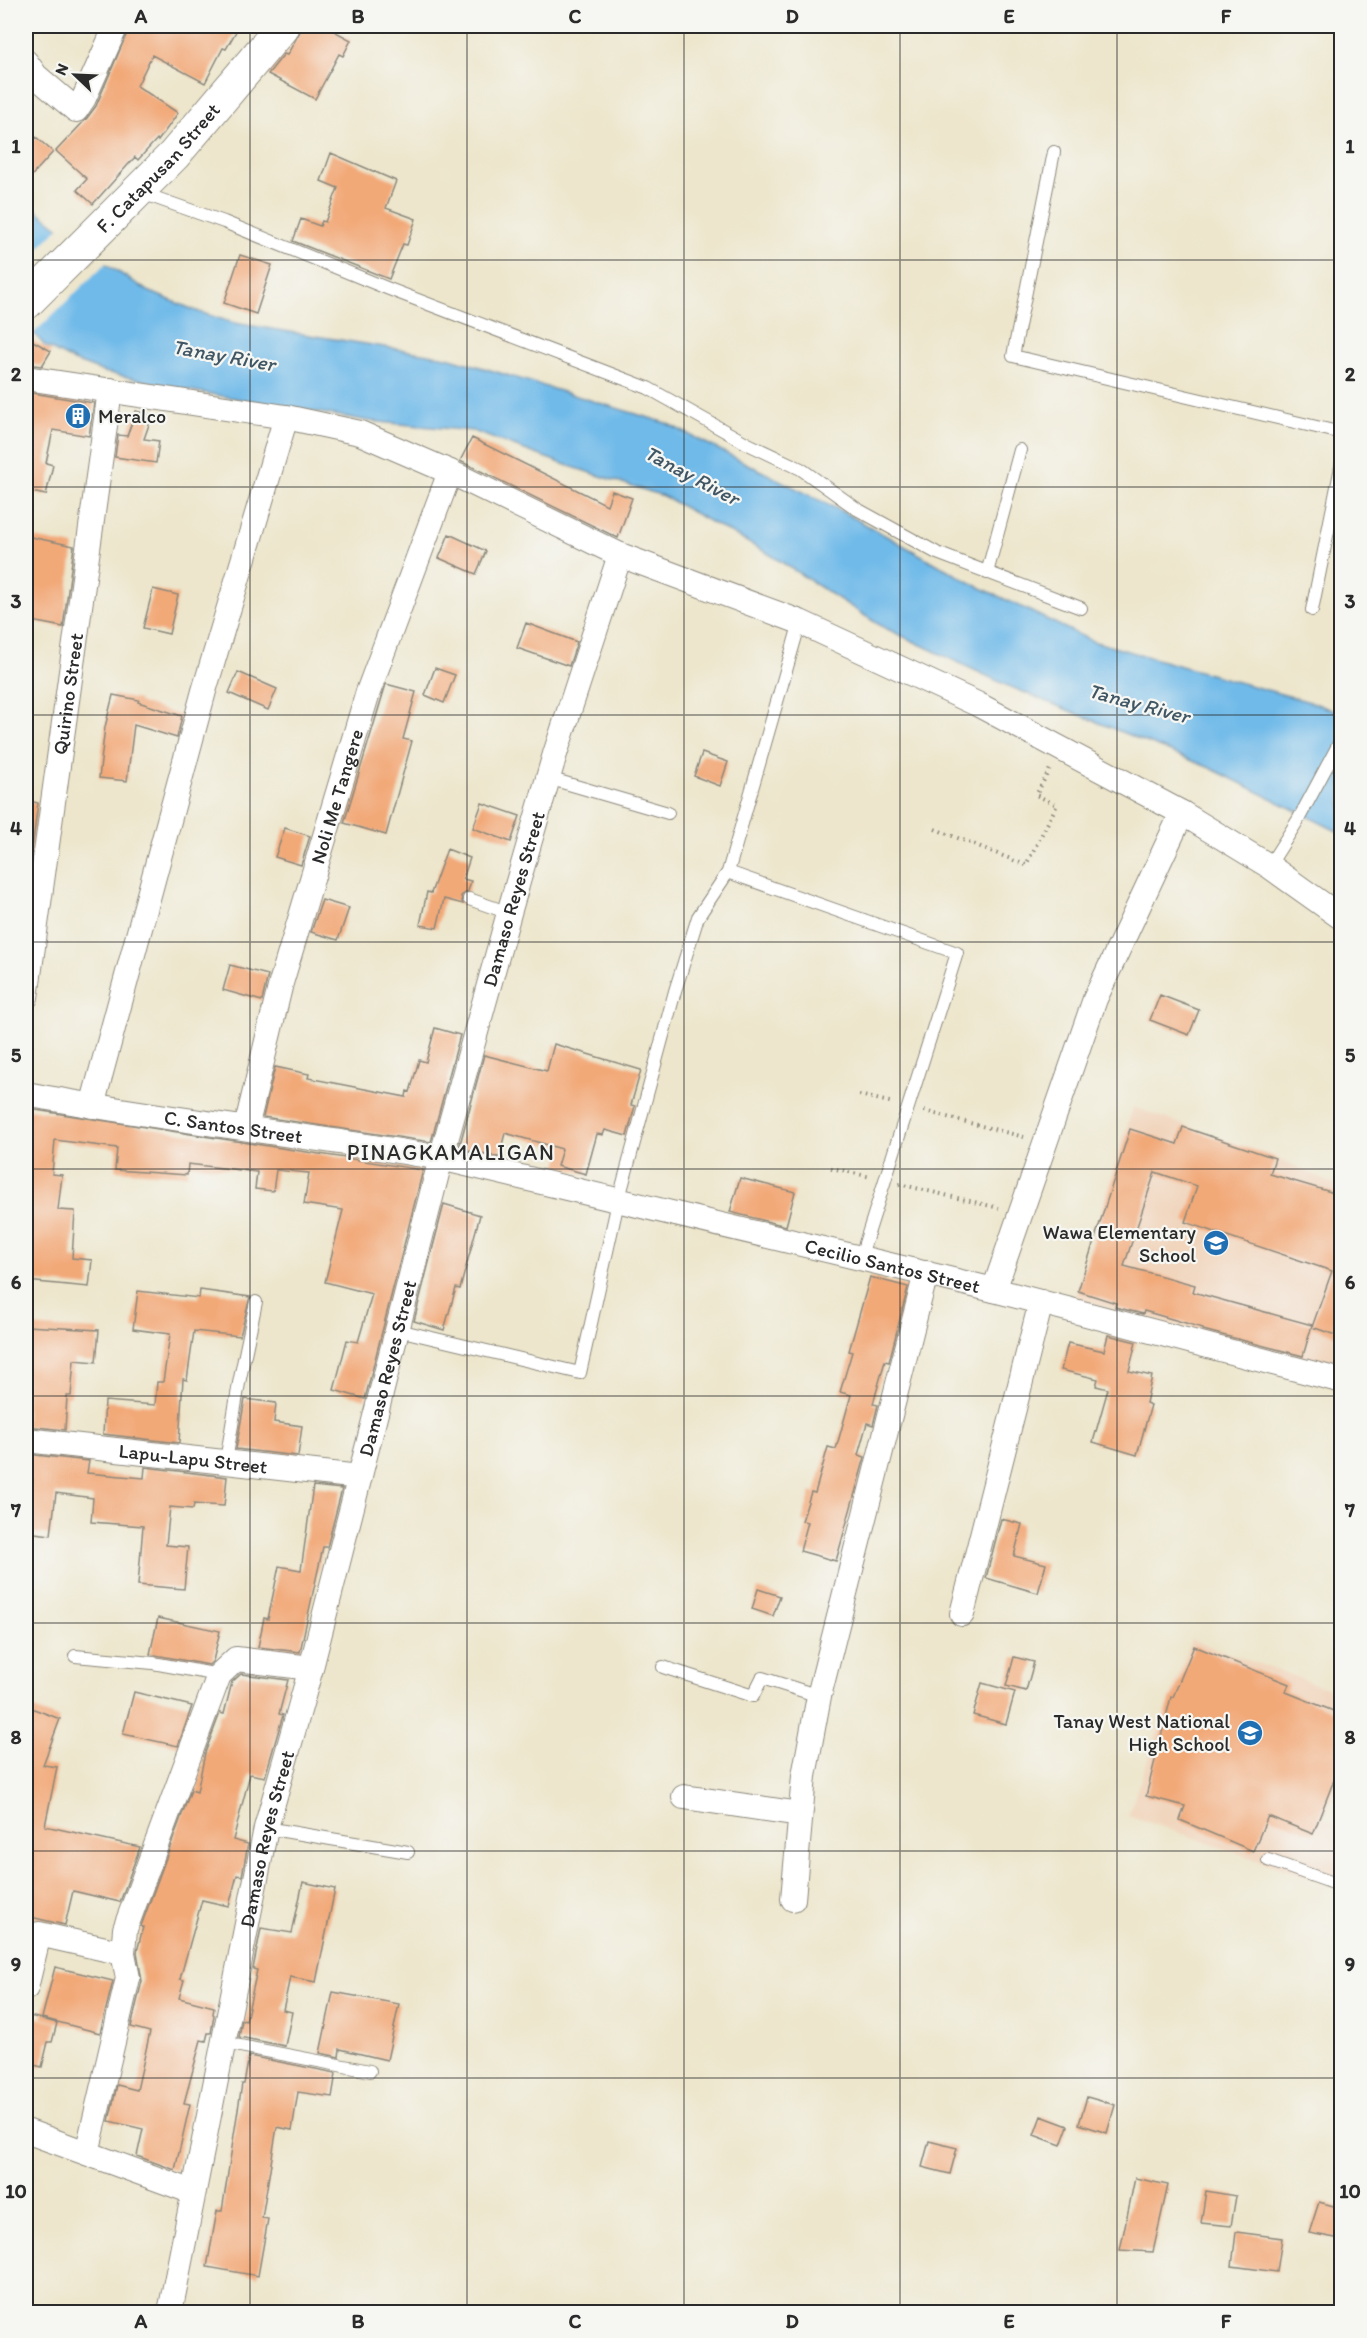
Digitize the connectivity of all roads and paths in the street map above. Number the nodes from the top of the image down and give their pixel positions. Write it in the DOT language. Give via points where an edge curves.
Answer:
graph roads {
  1 [pos="116,26"];
  2 [pos="282,26"];
  3 [pos="26,62"];
  4 [pos="1054,152"];
  5 [pos="138,192"];
  6 [pos="26,303"];
  7 [pos="26,378"];
  8 [pos="110,390"];
  9 [pos="286,417"];
  10 [pos="1341,433"];
  11 [pos="1020,450"];
  12 [pos="1341,462"];
  13 [pos="450,472"];
  14 [pos="620,555"];
  15 [pos="987,573"];
  16 [pos="1081,608"];
  17 [pos="1312,610"];
  18 [pos="800,622"];
  19 [pos="1341,738"];
  20 [pos="1062,748"];
  21 [pos="548,778"];
  22 [pos="668,813"];
  23 [pos="1182,813"];
  24 [pos="934,829"];
  25 [pos="1269,866"];
  26 [pos="728,872"];
  27 [pos="469,899"];
  28 [pos="509,913"];
  29 [pos="1341,918"];
  30 [pos="26,997"];
  31 [pos="26,1094"];
  32 [pos="859,1095"];
  33 [pos="92,1107"];
  34 [pos="908,1107"];
  35 [pos="246,1128"];
  36 [pos="1045,1143"];
  37 [pos="441,1158"];
  38 [pos="831,1168"];
  39 [pos="885,1180"];
  40 [pos="618,1202"];
  41 [pos="1020,1213"];
  42 [pos="860,1259"];
  43 [pos="926,1273"];
  44 [pos="994,1290"];
  45 [pos="256,1302"];
  46 [pos="1041,1302"];
  47 [pos="398,1330"];
  48 [pos="1341,1380"];
  49 [pos="26,1440"];
  50 [pos="226,1461"];
  51 [pos="360,1477"];
  52 [pos="962,1614"];
  53 [pos="75,1656"];
  54 [pos="663,1667"];
  55 [pos="310,1668"];
  56 [pos="219,1675"];
  57 [pos="819,1696"];
  58 [pos="684,1797"];
  59 [pos="800,1814"];
  60 [pos="266,1828"];
  61 [pos="408,1852"];
  62 [pos="1268,1860"];
  63 [pos="1341,1886"];
  64 [pos="793,1899"];
  65 [pos="123,1953"];
  66 [pos="26,1989"];
  67 [pos="224,2043"];
  68 [pos="370,2071"];
  69 [pos="26,2131"];
  70 [pos="87,2153"];
  71 [pos="193,2192"];
  72 [pos="170,2313"];
  1 -- 3 [label="street" via="76,110 36,76"];
  2 -- 5 [label="main road, F. Catapusan Street"];
  4 -- 10 [label="lane" via="1012,356"];
  5 -- 6 [label="main road, F. Catapusan Street"];
  5 -- 15 [label="lane" via="648,388 801,469 857,509 937,553"];
  7 -- 8 [label="street"];
  8 -- 9 [label="street"];
  8 -- 30 [label="street, Quirino Street"];
  9 -- 13 [label="street" via="360,433"];
  9 -- 33 [label="street" via="204,691"];
  11 -- 15 [label="lane"];
  12 -- 17 [label="lane"];
  13 -- 14 [label="street"];
  13 -- 35 [label="street, Noli Me Tangere" via="368,692 281,983"];
  14 -- 18 [label="street"];
  14 -- 21 [label="street, Damaso Reyes Street"];
  15 -- 16 [label="lane"];
  18 -- 20 [label="street"];
  18 -- 26 [label="lane"];
  19 -- 25 [label="lane"];
  20 -- 23 [label="street"];
  20 -- 24 [label="path" via="1035,795 1057,805 1026,866"];
  21 -- 22 [label="lane"];
  21 -- 28 [label="street, Damaso Reyes Street"];
  23 -- 25 [label="street"];
  23 -- 36 [label="street" via="1095,999"];
  25 -- 29 [label="street"];
  26 -- 34 [label="lane" via="957,953"];
  26 -- 40 [label="lane" via="698,917"];
  27 -- 28 [label="lane"];
  28 -- 37 [label="street, Damaso Reyes Street"];
  31 -- 33 [label="street, C. Santos Street"];
  32 -- 34 [label="path"];
  33 -- 35 [label="street, C. Santos Street"];
  34 -- 36 [label="path"];
  34 -- 39 [label="lane"];
  35 -- 37 [label="street, C. Santos Street"];
  36 -- 41 [label="street"];
  37 -- 40 [label="street, Cecilio Santos Street"];
  37 -- 47 [label="street, Damaso Reyes Street"];
  38 -- 39 [label="path"];
  39 -- 41 [label="path"];
  39 -- 42 [label="lane"];
  40 -- 42 [label="street, Cecilio Santos Street"];
  40 -- 47 [label="lane" via="580,1373"];
  41 -- 44 [label="street"];
  42 -- 43 [label="street, Cecilio Santos Street"];
  43 -- 44 [label="street, Cecilio Santos Street"];
  43 -- 57 [label="street"];
  44 -- 46 [label="street, Cecilio Santos Street"];
  45 -- 50 [label="lane"];
  46 -- 48 [label="street, Cecilio Santos Street"];
  46 -- 52 [label="street"];
  47 -- 51 [label="street, Damaso Reyes Street"];
  49 -- 50 [label="street, Lapu-Lapu Street"];
  50 -- 51 [label="street, Lapu-Lapu Street"];
  51 -- 55 [label="street, Damaso Reyes Street"];
  53 -- 56 [label="lane" via="153,1663"];
  54 -- 57 [label="lane" via="753,1696 762,1678"];
  55 -- 56 [label="street" via="236,1659"];
  55 -- 60 [label="street, Damaso Reyes Street"];
  56 -- 65 [label="street" via="124,1929"];
  57 -- 59 [label="street"];
  58 -- 59 [label="street"];
  59 -- 64 [label="street"];
  60 -- 61 [label="lane"];
  60 -- 67 [label="street, Damaso Reyes Street"];
  62 -- 63 [label="lane"];
  65 -- 66 [label="street" via="39,1934"];
  65 -- 70 [label="street" via="128,1978"];
  67 -- 68 [label="lane"];
  67 -- 71 [label="street, Damaso Reyes Street"];
  69 -- 70 [label="street"];
  70 -- 71 [label="street"];
  71 -- 72 [label="street, Damaso Reyes Street"];
}
